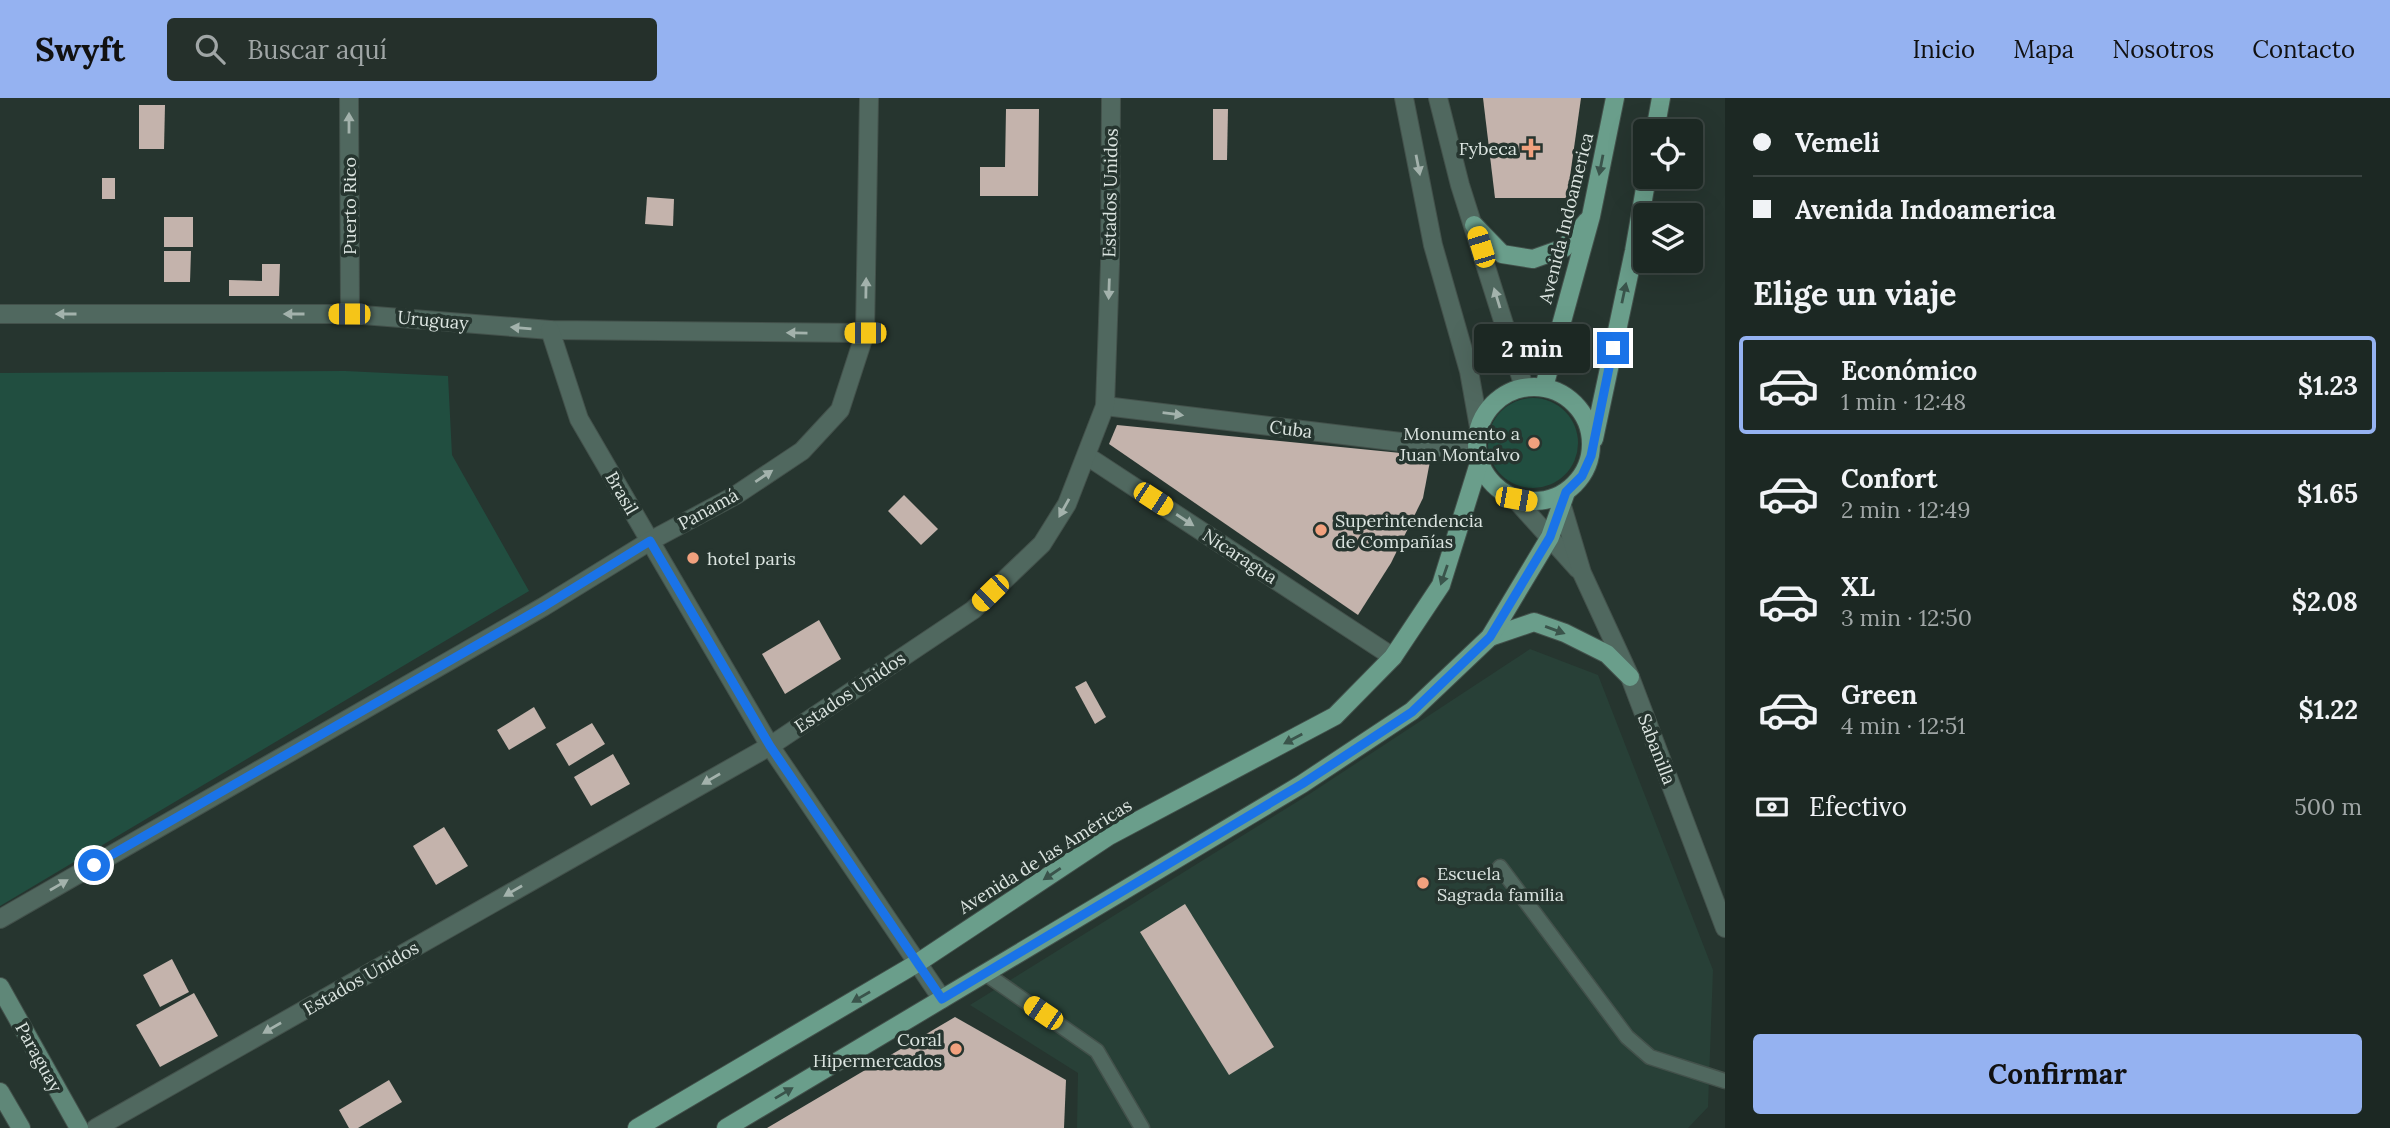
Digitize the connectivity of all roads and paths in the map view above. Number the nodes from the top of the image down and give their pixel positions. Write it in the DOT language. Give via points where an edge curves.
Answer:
graph roads {
  1 [pos="349,98"];
  2 [pos="869,98"];
  3 [pos="1111,98"];
  4 [pos="1404,98"];
  5 [pos="1438,98"];
  6 [pos="1615,98"];
  7 [pos="1661,98"];
  8 [pos="1657,119"];
  9 [pos="1645,189"];
  10 [pos="1591,216"];
  11 [pos="1474,225"];
  12 [pos="0,314"];
  13 [pos="349,314"];
  14 [pos="551,330"];
  15 [pos="865,333"];
  16 [pos="1524,387"];
  17 [pos="1544,387"];
  18 [pos="1105,406"];
  19 [pos="1479,427"];
  20 [pos="1087,456"];
  21 [pos="1591,456"];
  22 [pos="1478,459"];
  23 [pos="1516,499"];
  24 [pos="1564,499"];
  25 [pos="1550,537"];
  26 [pos="650,541"];
  27 [pos="1582,573"];
  28 [pos="1490,637"];
  29 [pos="1393,657"];
  30 [pos="1630,677"];
  31 [pos="770,746"];
  32 [pos="1500,867"];
  33 [pos="0,919"];
  34 [pos="1725,928"];
  35 [pos="919,962"];
  36 [pos="986,974"];
  37 [pos="0,987"];
  38 [pos="942,999"];
  39 [pos="1725,1081"];
  40 [pos="0,1092"];
  41 [pos="21,1128"];
  42 [pos="79,1128"];
  43 [pos="96,1128"];
  44 [pos="637,1128"];
  45 [pos="726,1128"];
  46 [pos="1142,1128"];
  13 -- 1 [label="street, Puerto Rico, one-way"];
  15 -- 2 [label="street, Panamá, one-way"];
  3 -- 18 [label="street, Estados Unidos, one-way"];
  4 -- 19 [label="street, one-way" via="1433,245 1469,371"];
  5 -- 11 [label="street"];
  6 -- 10 [label="main road, Avenida Indoamerica, one-way"];
  7 -- 8 [label="main road"];
  21 -- 9 [label="main road, one-way"];
  10 -- 11 [label="main road" via="1564,248 1533,259 1502,254"];
  10 -- 17 [label="main road, Avenida Indoamerica"];
  16 -- 11 [label="street, one-way"];
  13 -- 12 [label="street, Uruguay, one-way"];
  14 -- 13 [label="street, Uruguay, one-way"];
  15 -- 14 [label="street, Uruguay, one-way"];
  14 -- 26 [label="street, Brasil" via="579,419"];
  26 -- 15 [label="street, Panamá, one-way" via="736,495 802,451 840,410"];
  16 -- 17 [label="main road"];
  16 -- 19 [label="main road" via="1504,395"];
  17 -- 21 [label="main road" via="1576,404 1589,428"];
  18 -- 20 [label="street, Estados Unidos"];
  18 -- 22 [label="street, Cuba, one-way" via="1441,447"];
  19 -- 22 [label="main road"];
  20 -- 29 [label="street, Nicaragua, one-way"];
  20 -- 31 [label="street, Estados Unidos, one-way" via="1067,504 1042,544 973,610"];
  21 -- 24 [label="main road"];
  22 -- 23 [label="main road" via="1488,479"];
  22 -- 29 [label="main road, Avenida de las Américas, one-way" via="1441,585"];
  23 -- 24 [label="main road"];
  23 -- 25 [label="street, Sabanilla"];
  24 -- 25 [label="main road"];
  24 -- 27 [label="street, Sabanilla"];
  25 -- 27 [label="street, Sabanilla"];
  25 -- 28 [label="main road"];
  26 -- 31 [label="street, Brasil"];
  33 -- 26 [label="street, Panamá, one-way"];
  27 -- 30 [label="street, Sabanilla"];
  28 -- 30 [label="main road, one-way" via="1534,622 1607,654"];
  28 -- 36 [label="main road" via="1412,712 1302,784"];
  29 -- 35 [label="main road, Avenida de las Américas, one-way" via="1335,716 1109,836"];
  30 -- 34 [label="street, Sabanilla"];
  31 -- 35 [label="street, Brasil"];
  31 -- 43 [label="street, Estados Unidos, one-way"];
  32 -- 39 [label="lane" via="1627,1037 1650,1057"];
  35 -- 38 [label="street, Brasil"];
  35 -- 44 [label="main road, Avenida de las Américas, one-way"];
  36 -- 38 [label="main road"];
  36 -- 46 [label="lane" via="1097,1051"];
  37 -- 42 [label="main road, Paraguay"];
  45 -- 38 [label="main road, one-way"];
  40 -- 41 [label="main road"];
}
